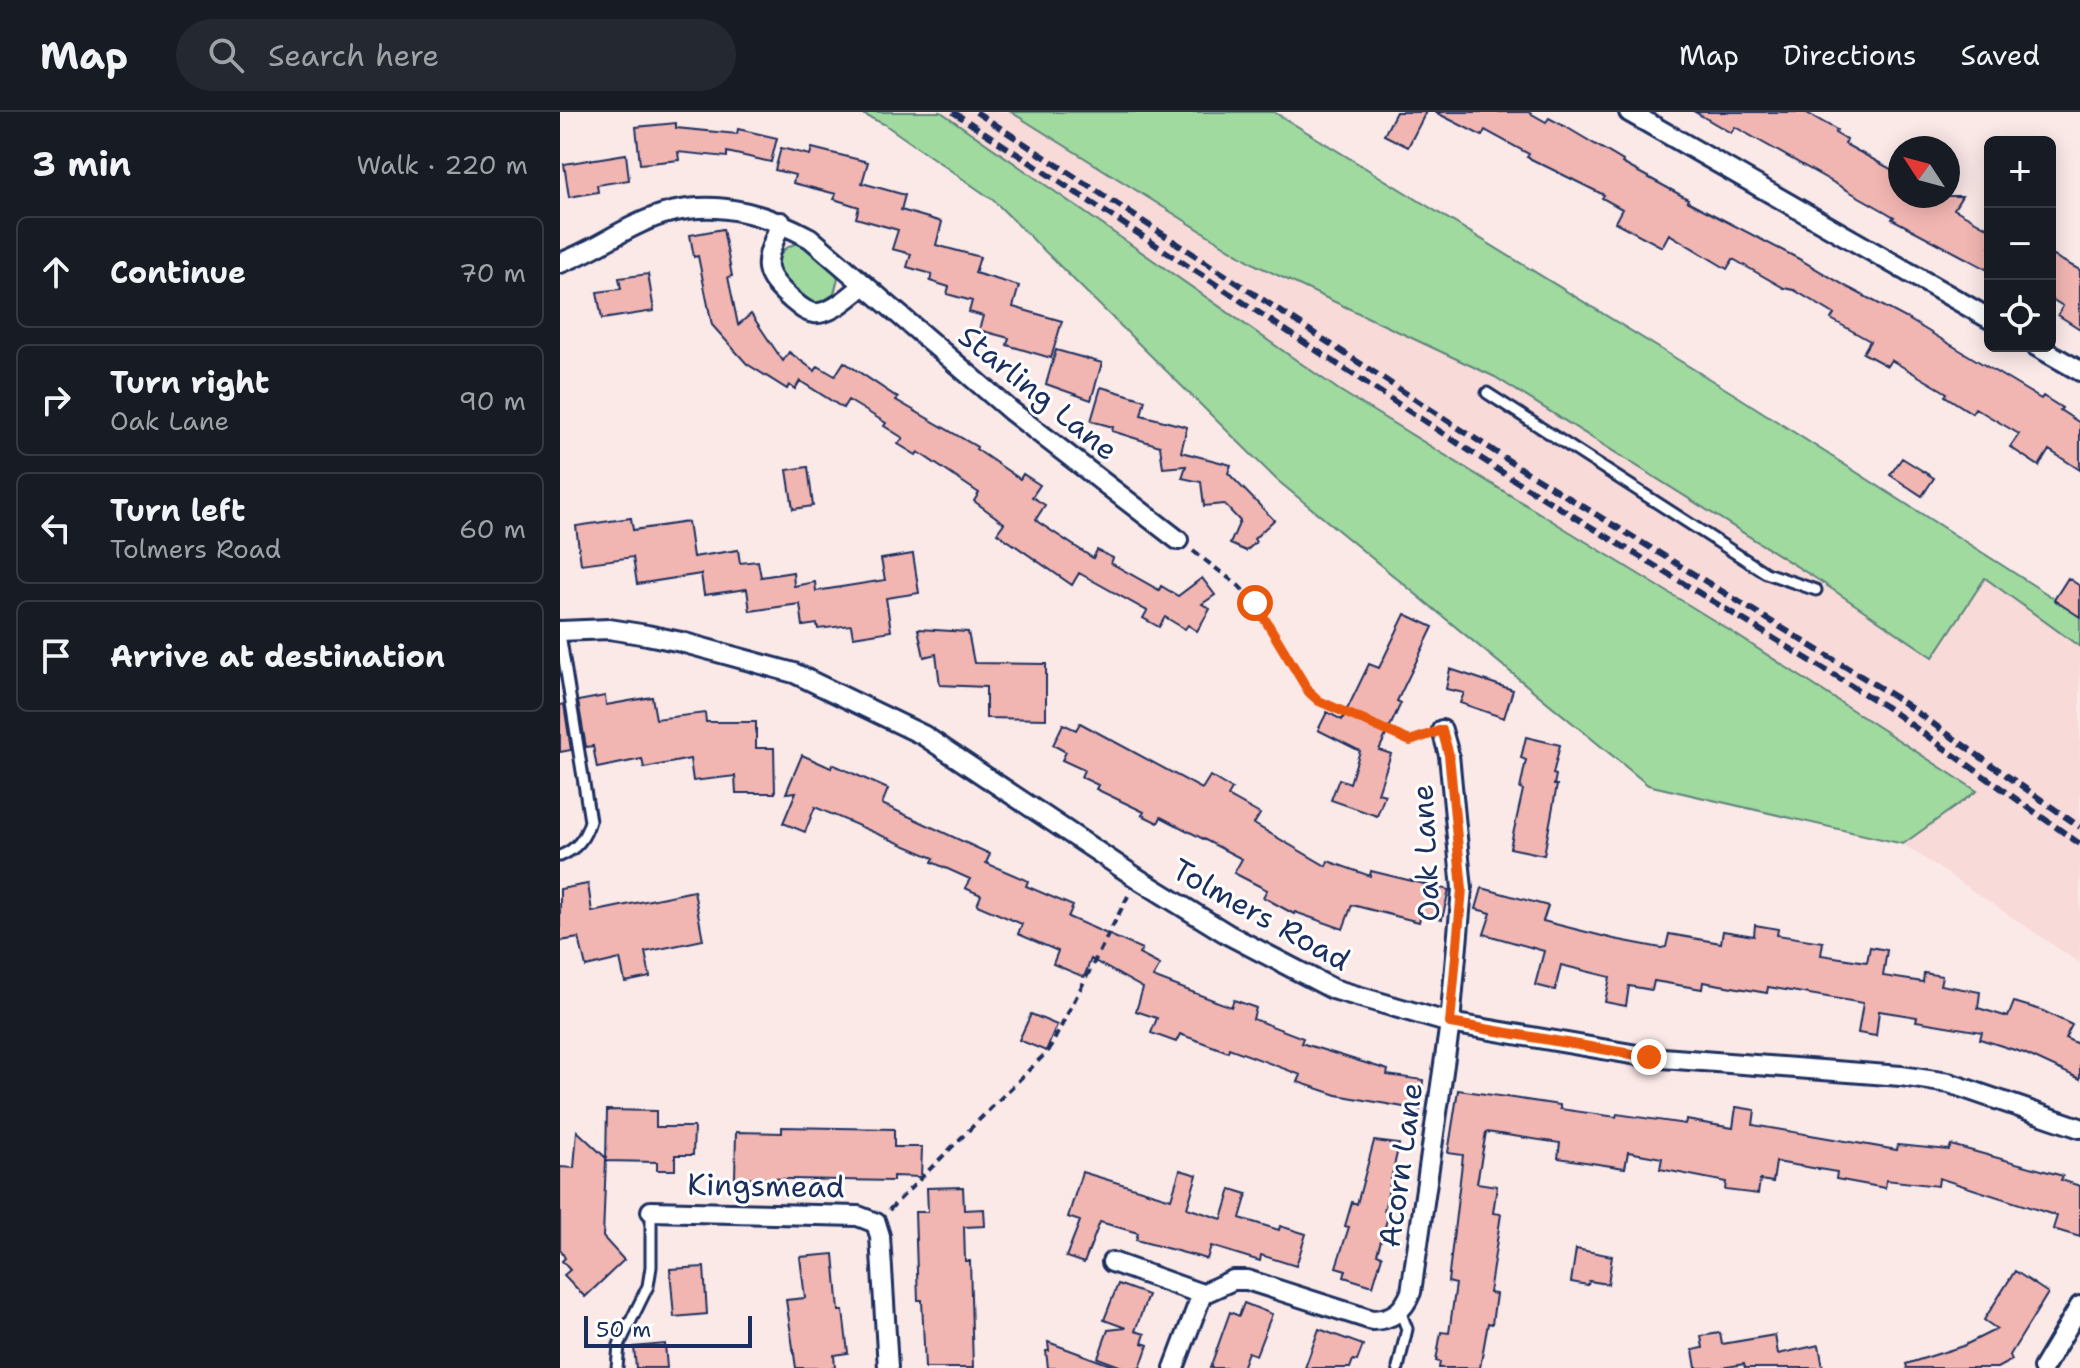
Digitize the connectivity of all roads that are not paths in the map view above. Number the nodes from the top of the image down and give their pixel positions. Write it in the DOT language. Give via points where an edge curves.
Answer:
graph roads {
  1 [pos="1629,112"];
  2 [pos="781,222"];
  3 [pos="560,263"];
  4 [pos="863,286"];
  5 [pos="1984,316"];
  6 [pos="2047,352"];
  7 [pos="2080,371"];
  8 [pos="1487,393"];
  9 [pos="1178,540"];
  10 [pos="1816,590"];
  11 [pos="560,633"];
  12 [pos="1442,730"];
  13 [pos="560,856"];
  14 [pos="1450,1023"];
  15 [pos="2080,1128"];
  16 [pos="651,1211"];
  17 [pos="1112,1262"];
  18 [pos="1202,1294"];
  19 [pos="2080,1306"];
  20 [pos="1400,1311"];
  21 [pos="617,1368"];
  22 [pos="888,1368"];
  23 [pos="1174,1368"];
  24 [pos="1398,1368"];
  25 [pos="2043,1368"];
  1 -- 5 [label="street"];
  2 -- 3 [label="street, Starling Lane" via="736,209 696,208 638,223"];
  2 -- 4 [label="street, Starling Lane" via="810,238"];
  2 -- 4 [label="street" via="767,263 769,278 802,308 814,313 828,310"];
  4 -- 9 [label="street, Starling Lane" via="1011,411"];
  6 -- 7 [label="street"];
  8 -- 10 [label="lane" via="1766,573"];
  11 -- 13 [label="lane" via="590,821 578,844"];
  11 -- 14 [label="street, Tolmers Road" via="609,629 647,635 794,673 923,735 1229,935 1333,989"];
  12 -- 14 [label="street, Oak Lane" via="1462,889"];
  14 -- 15 [label="street, Tolmers Road" via="1649,1057 1949,1083"];
  14 -- 20 [label="street, Acorn Lane" via="1411,1292"];
  16 -- 21 [label="lane" via="648,1286 619,1345"];
  16 -- 22 [label="street, Kingsmead" via="858,1216 876,1223"];
  17 -- 18 [label="street"];
  18 -- 20 [label="street" via="1233,1280 1247,1280 1372,1320"];
  18 -- 23 [label="street"];
  19 -- 25 [label="street"];
  20 -- 24 [label="lane, Acorn Lane" via="1407,1329"];
}
